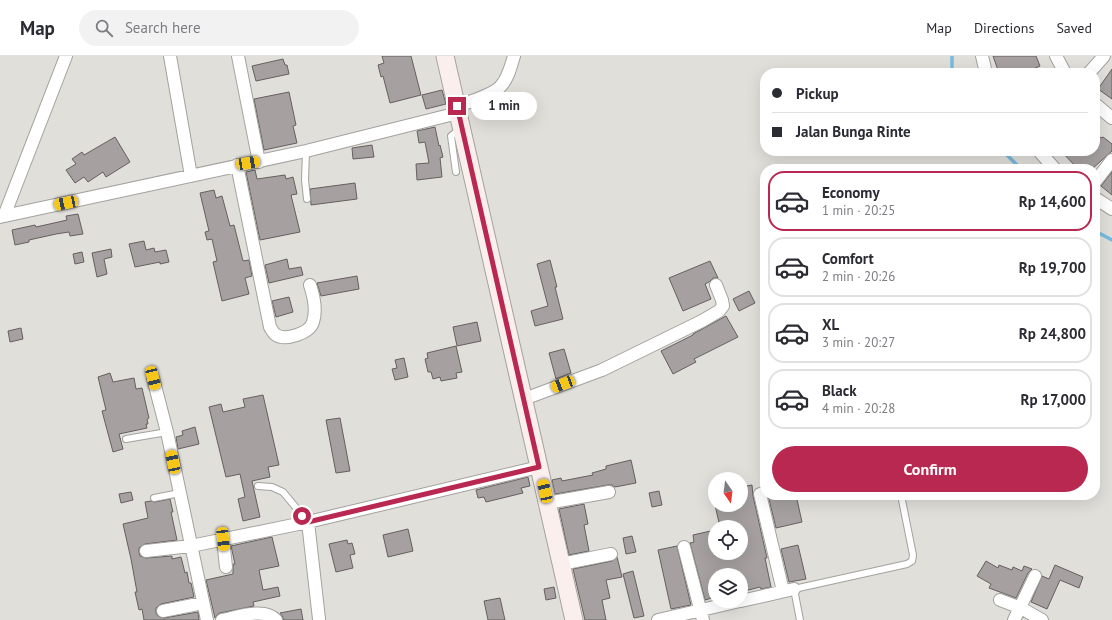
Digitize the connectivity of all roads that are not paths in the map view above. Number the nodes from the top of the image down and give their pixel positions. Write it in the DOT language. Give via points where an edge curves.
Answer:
graph roads {
  1 [pos="66,56"];
  2 [pos="170,56"];
  3 [pos="238,56"];
  4 [pos="446,56"];
  5 [pos="514,56"];
  6 [pos="982,56"];
  7 [pos="1056,56"];
  8 [pos="1104,56"];
  9 [pos="985,68"];
  10 [pos="1062,68"];
  11 [pos="1093,68"];
  12 [pos="1100,108"];
  13 [pos="459,116"];
  14 [pos="1112,118"];
  15 [pos="306,151"];
  16 [pos="1043,156"];
  17 [pos="1112,160"];
  18 [pos="258,162"];
  19 [pos="1051,164"];
  20 [pos="237,165"];
  21 [pos="456,172"];
  22 [pos="190,176"];
  23 [pos="1100,176"];
  24 [pos="307,199"];
  25 [pos="1100,201"];
  26 [pos="1112,209"];
  27 [pos="2,217"];
  28 [pos="310,285"];
  29 [pos="716,285"];
  30 [pos="153,378"];
  31 [pos="524,399"];
  32 [pos="167,432"];
  33 [pos="126,439"];
  34 [pos="539,467"];
  35 [pos="258,486"];
  36 [pos="609,492"];
  37 [pos="180,493"];
  38 [pos="154,498"];
  39 [pos="762,500"];
  40 [pos="901,500"];
  41 [pos="547,504"];
  42 [pos="308,522"];
  43 [pos="223,539"];
  44 [pos="191,546"];
  45 [pos="684,547"];
  46 [pos="146,551"];
  47 [pos="611,554"];
  48 [pos="561,564"];
  49 [pos="226,568"];
  50 [pos="1035,576"];
  51 [pos="789,590"];
  52 [pos="748,599"];
  53 [pos="1000,600"];
  54 [pos="203,603"];
  55 [pos="721,608"];
  56 [pos="1021,608"];
  57 [pos="163,611"];
  58 [pos="702,615"];
  59 [pos="319,619"];
  60 [pos="206,620"];
  61 [pos="222,620"];
  62 [pos="276,620"];
  63 [pos="574,620"];
  64 [pos="658,620"];
  65 [pos="800,620"];
  66 [pos="1014,620"];
  67 [pos="1042,620"];
  1 -- 27 [label="street"];
  2 -- 22 [label="street"];
  3 -- 18 [label="street"];
  4 -- 13 [label="street"];
  5 -- 13 [label="street" via="500,88"];
  6 -- 9 [label="street"];
  7 -- 10 [label="street"];
  8 -- 11 [label="street"];
  12 -- 14 [label="street"];
  13 -- 15 [label="street"];
  13 -- 21 [label="lane" via="451,136"];
  13 -- 31 [label="street"];
  15 -- 18 [label="street"];
  15 -- 24 [label="lane"];
  16 -- 19 [label="street"];
  17 -- 23 [label="street"];
  18 -- 20 [label="street"];
  20 -- 22 [label="street"];
  20 -- 28 [label="street" via="270,328 277,336 298,334 311,327 314,321 315,300"];
  22 -- 27 [label="street"];
  25 -- 26 [label="street"];
  29 -- 31 [label="street" via="723,306 719,311 602,370"];
  30 -- 32 [label="street"];
  31 -- 34 [label="street"];
  32 -- 33 [label="lane"];
  32 -- 37 [label="street"];
  34 -- 41 [label="street"];
  34 -- 42 [label="street"];
  35 -- 42 [label="lane" via="272,487 283,492"];
  36 -- 41 [label="street"];
  37 -- 38 [label="lane"];
  37 -- 44 [label="street"];
  39 -- 51 [label="street"];
  40 -- 51 [label="lane" via="913,555 912,561"];
  41 -- 48 [label="street"];
  42 -- 43 [label="street"];
  42 -- 59 [label="street"];
  43 -- 44 [label="street"];
  43 -- 49 [label="street"];
  44 -- 46 [label="street"];
  44 -- 54 [label="street"];
  45 -- 58 [label="street"];
  47 -- 48 [label="street"];
  48 -- 63 [label="street"];
  50 -- 56 [label="street"];
  51 -- 52 [label="street"];
  51 -- 65 [label="lane"];
  53 -- 56 [label="street"];
  54 -- 57 [label="street"];
  54 -- 60 [label="street"];
  55 -- 58 [label="street"];
  56 -- 66 [label="street"];
  56 -- 67 [label="street"];
  58 -- 64 [label="street"];
  61 -- 62 [label="street" via="261,613"];
}
